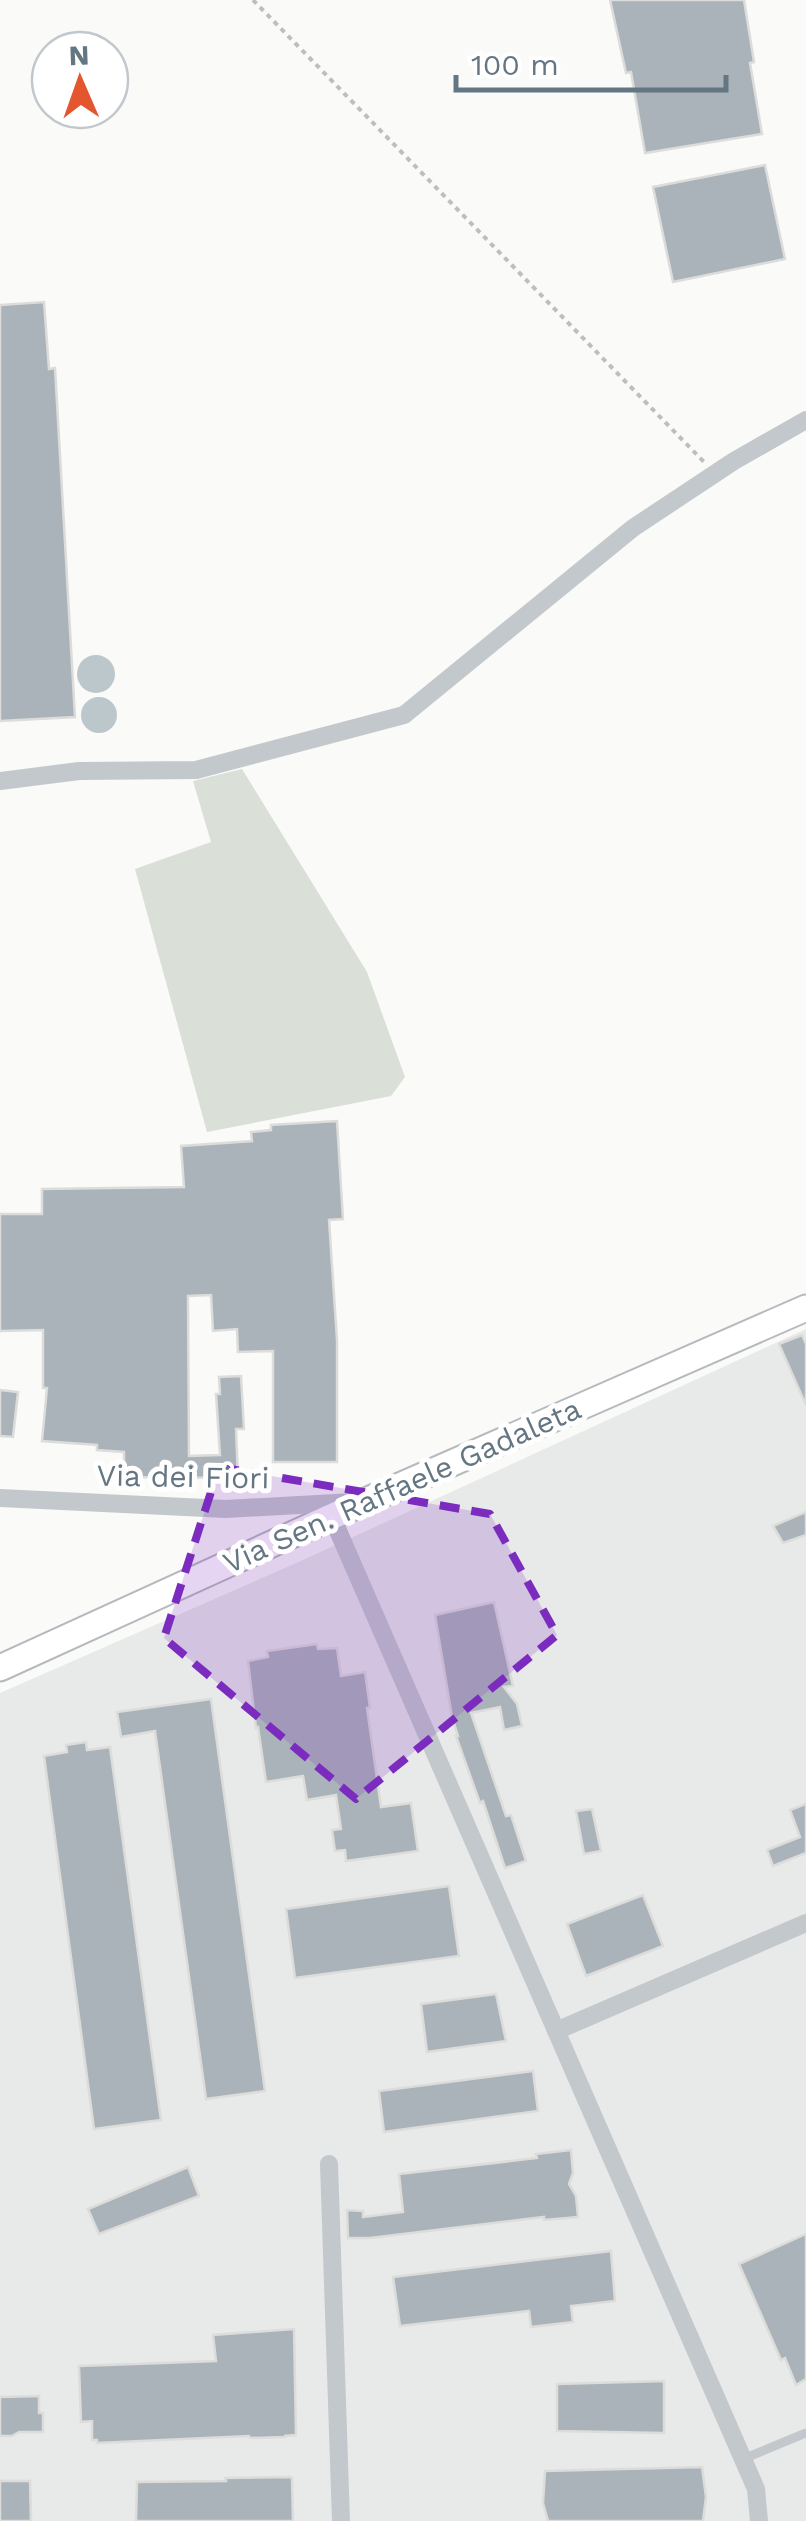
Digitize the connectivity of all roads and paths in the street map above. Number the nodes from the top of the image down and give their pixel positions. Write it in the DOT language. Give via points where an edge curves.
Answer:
graph roads {
  1 [pos="253,0"];
  2 [pos="806,420"];
  3 [pos="715,474"];
  4 [pos="0,781"];
  5 [pos="806,1308"];
  6 [pos="0,1498"];
  7 [pos="365,1501"];
  8 [pos="332,1517"];
  9 [pos="0,1668"];
  10 [pos="806,1923"];
  11 [pos="556,2031"];
  12 [pos="329,2164"];
  13 [pos="806,2433"];
  14 [pos="743,2459"];
  15 [pos="340,2521"];
  16 [pos="760,2521"];
  1 -- 3 [label="path"];
  2 -- 3 [label="street"];
  3 -- 4 [label="street" via="633,528 404,716 196,770 79,771"];
  5 -- 7 [label="main road, Via Sen. Raffaele Gadaleta"];
  6 -- 7 [label="street, Via dei Fiori" via="226,1509"];
  7 -- 8 [label="main road, Via Sen. Raffaele Gadaleta"];
  8 -- 9 [label="main road, Via Sen. Raffaele Gadaleta"];
  8 -- 11 [label="street"];
  10 -- 11 [label="street"];
  11 -- 14 [label="street"];
  12 -- 15 [label="street"];
  13 -- 14 [label="lane"];
  14 -- 16 [label="street"];
}
